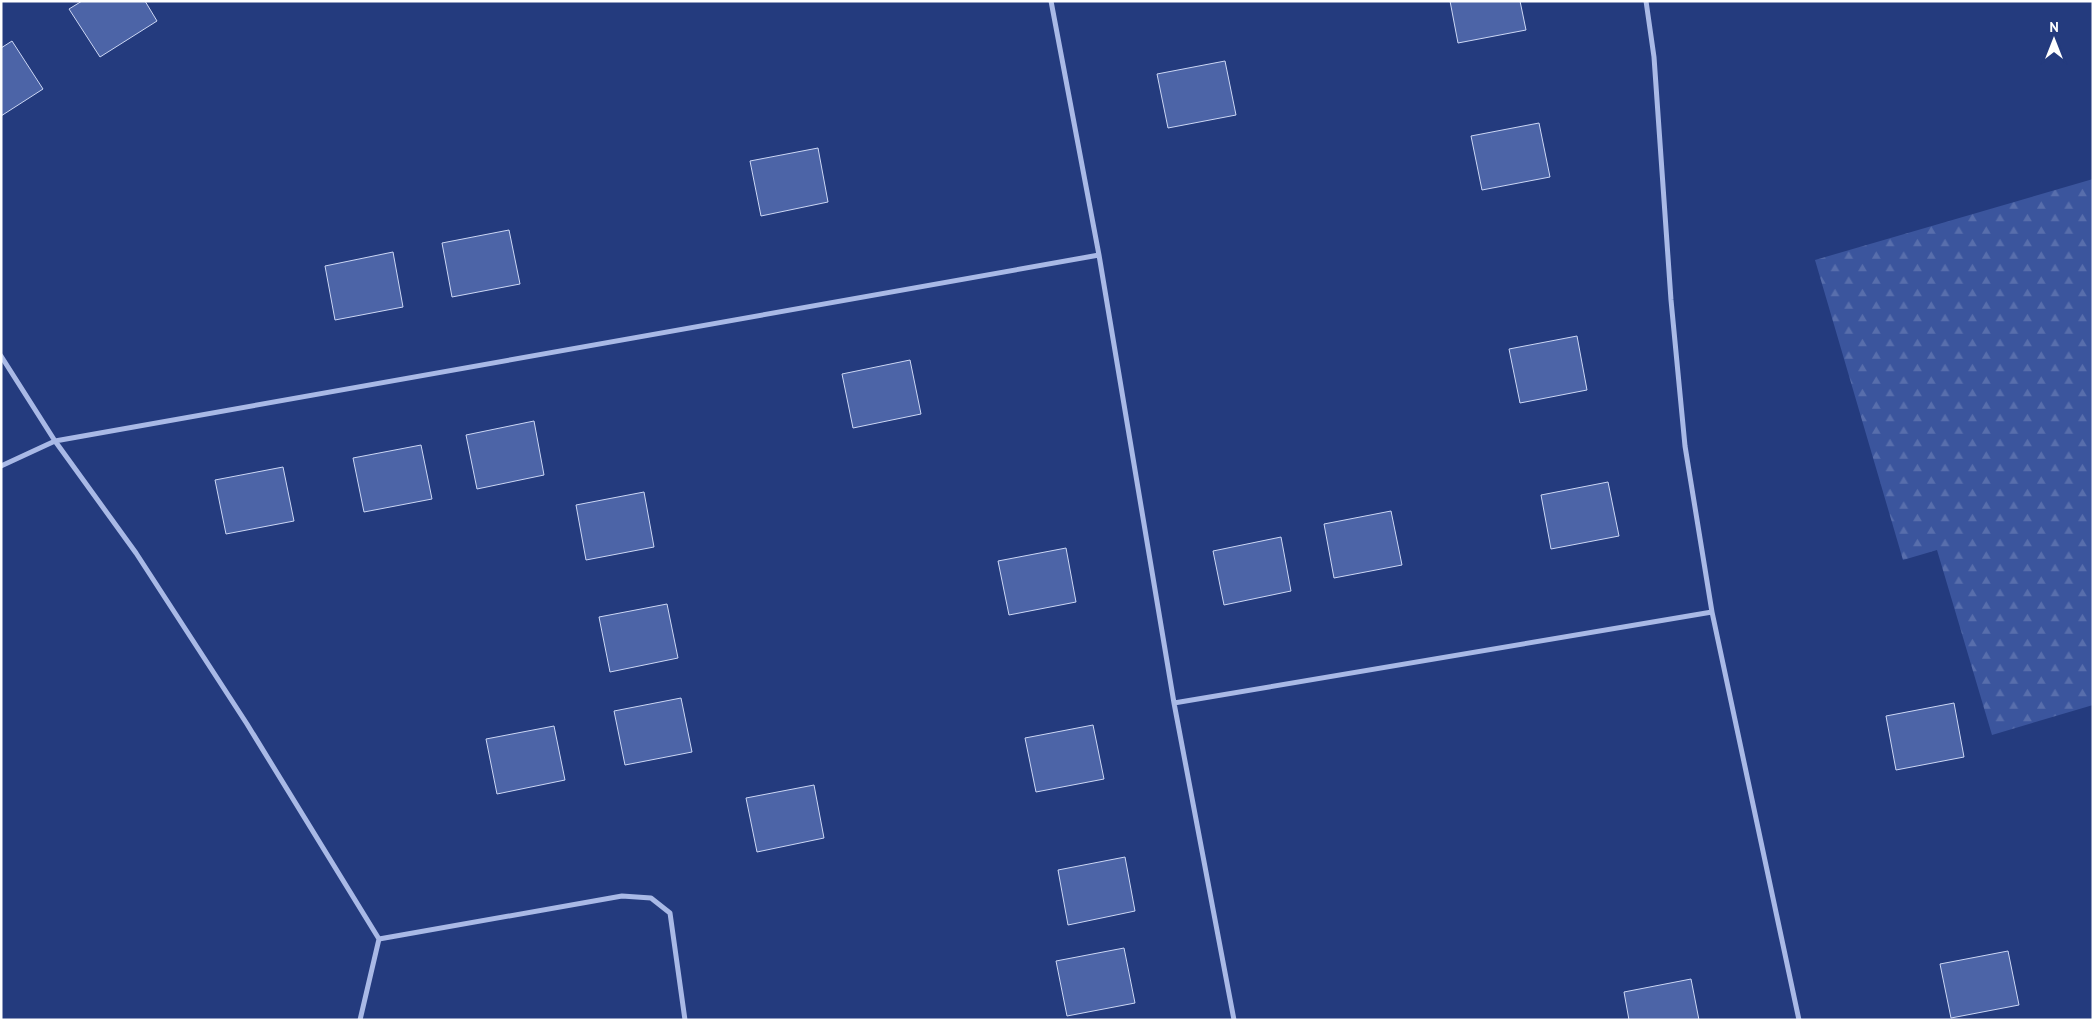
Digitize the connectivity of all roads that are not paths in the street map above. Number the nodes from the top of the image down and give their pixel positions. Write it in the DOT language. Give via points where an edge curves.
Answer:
graph roads {
  1 [pos="1051,1"];
  2 [pos="1646,1"];
  3 [pos="1099,254"];
  4 [pos="1,356"];
  5 [pos="55,441"];
  6 [pos="1,466"];
  7 [pos="1712,612"];
  8 [pos="1174,703"];
  9 [pos="379,939"];
  10 [pos="360,1020"];
  11 [pos="685,1020"];
  12 [pos="1234,1020"];
  13 [pos="1799,1020"];
  1 -- 3 [label="street"];
  2 -- 7 [label="street" via="1654,57 1685,446"];
  3 -- 5 [label="street"];
  3 -- 8 [label="street"];
  4 -- 5 [label="street"];
  5 -- 6 [label="street"];
  5 -- 9 [label="street" via="136,554 247,724"];
  7 -- 8 [label="street"];
  7 -- 13 [label="street"];
  8 -- 12 [label="street"];
  9 -- 10 [label="street"];
  9 -- 11 [label="street" via="622,896 651,898 670,913"];
}
